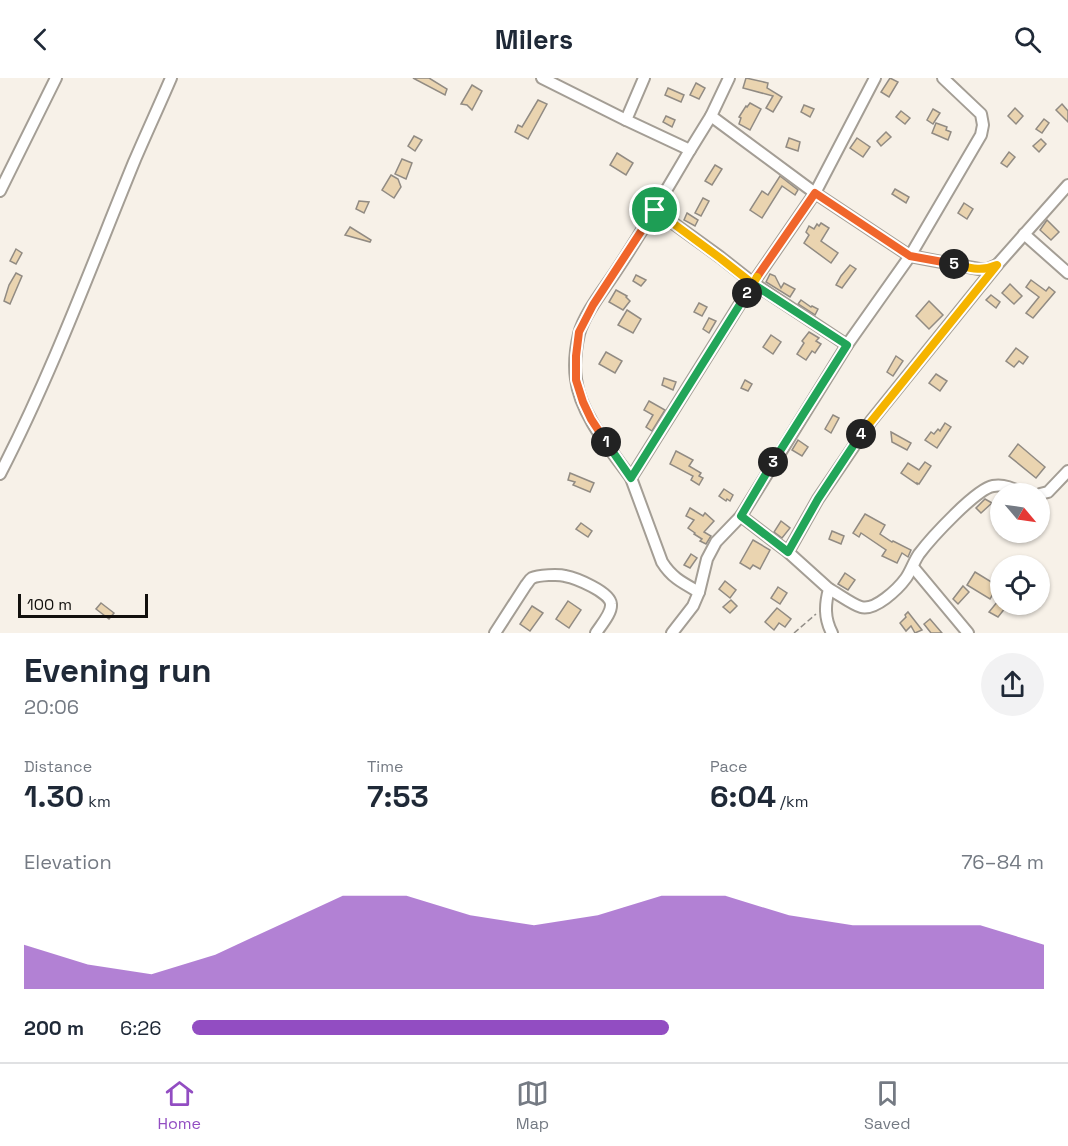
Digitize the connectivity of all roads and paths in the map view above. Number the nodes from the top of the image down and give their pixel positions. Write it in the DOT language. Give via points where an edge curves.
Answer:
graph roads {
  1 [pos="56,78"];
  2 [pos="171,78"];
  3 [pos="542,78"];
  4 [pos="644,78"];
  5 [pos="729,78"];
  6 [pos="874,78"];
  7 [pos="943,78"];
  8 [pos="711,116"];
  9 [pos="626,120"];
  10 [pos="690,150"];
  11 [pos="1066,190"];
  12 [pos="0,191"];
  13 [pos="815,193"];
  14 [pos="655,210"];
  15 [pos="1024,234"];
  16 [pos="910,256"];
  17 [pos="997,265"];
  18 [pos="1068,273"];
  19 [pos="753,284"];
  20 [pos="847,345"];
  21 [pos="1068,471"];
  22 [pos="0,474"];
  23 [pos="631,478"];
  24 [pos="990,487"];
  25 [pos="1050,490"];
  26 [pos="741,516"];
  27 [pos="788,552"];
  28 [pos="913,567"];
  29 [pos="829,589"];
  30 [pos="699,592"];
  31 [pos="825,607"];
  32 [pos="495,633"];
  33 [pos="596,633"];
  34 [pos="672,633"];
  35 [pos="794,633"];
  36 [pos="832,633"];
  37 [pos="968,633"];
  1 -- 12 [label="street"];
  2 -- 22 [label="street" via="56,354"];
  3 -- 9 [label="street"];
  4 -- 9 [label="street"];
  5 -- 8 [label="street"];
  6 -- 13 [label="street"];
  7 -- 16 [label="street" via="981,114 983,125 981,135"];
  8 -- 10 [label="street"];
  8 -- 13 [label="street"];
  9 -- 10 [label="street"];
  10 -- 14 [label="street"];
  11 -- 15 [label="street"];
  13 -- 16 [label="street"];
  13 -- 19 [label="street"];
  14 -- 19 [label="street"];
  14 -- 23 [label="street" via="593,305 579,332 576,356 576,380 583,402"];
  15 -- 17 [label="street"];
  15 -- 18 [label="street"];
  16 -- 17 [label="street" via="979,269"];
  16 -- 20 [label="street"];
  17 -- 27 [label="street" via="860,436"];
  19 -- 20 [label="street"];
  19 -- 23 [label="street"];
  20 -- 26 [label="street"];
  21 -- 25 [label="street"];
  23 -- 30 [label="street" via="666,568 680,582"];
  24 -- 28 [label="street" via="953,516 919,554"];
  26 -- 27 [label="street"];
  26 -- 30 [label="street" via="716,542 707,559"];
  27 -- 29 [label="street"];
  28 -- 29 [label="street" via="901,584 874,606 862,608"];
  28 -- 37 [label="street"];
  29 -- 31 [label="street"];
  30 -- 34 [label="street"];
  31 -- 35 [label="path"];
  31 -- 36 [label="street"];
  32 -- 33 [label="street" via="532,578 564,575 608,596 610,610"];
}
